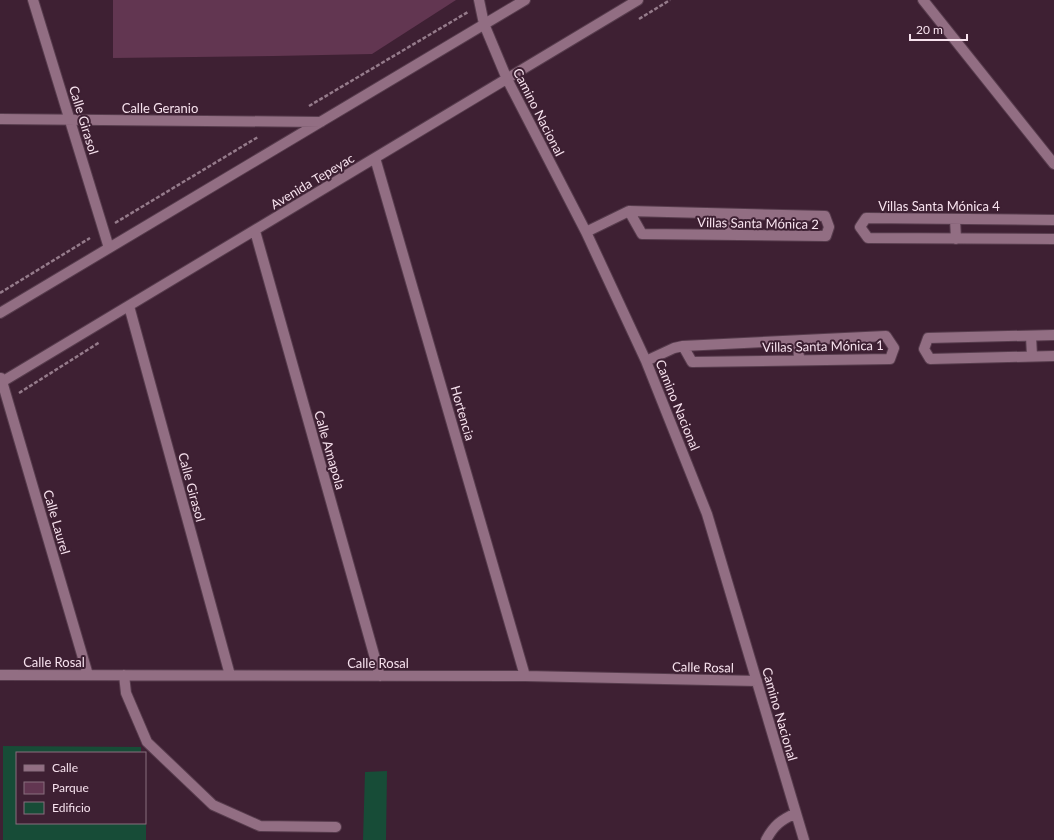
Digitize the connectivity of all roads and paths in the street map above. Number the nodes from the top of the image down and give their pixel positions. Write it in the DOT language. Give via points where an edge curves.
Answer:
graph roads {
  1 [pos="33,0"];
  2 [pos="525,0"];
  3 [pos="638,0"];
  4 [pos="923,0"];
  5 [pos="479,3"];
  6 [pos="484,24"];
  7 [pos="507,79"];
  8 [pos="0,119"];
  9 [pos="70,120"];
  10 [pos="283,122"];
  11 [pos="321,122"];
  12 [pos="375,158"];
  13 [pos="1054,164"];
  14 [pos="629,211"];
  15 [pos="730,214"];
  16 [pos="955,219"];
  17 [pos="1054,220"];
  18 [pos="103,230"];
  19 [pos="255,231"];
  20 [pos="586,232"];
  21 [pos="730,235"];
  22 [pos="956,239"];
  23 [pos="1054,239"];
  24 [pos="109,248"];
  25 [pos="0,293"];
  26 [pos="129,306"];
  27 [pos="0,312"];
  28 [pos="1054,335"];
  29 [pos="1031,336"];
  30 [pos="798,340"];
  31 [pos="683,346"];
  32 [pos="1032,356"];
  33 [pos="1054,356"];
  34 [pos="799,360"];
  35 [pos="646,361"];
  36 [pos="1,380"];
  37 [pos="0,675"];
  38 [pos="88,675"];
  39 [pos="124,675"];
  40 [pos="230,675"];
  41 [pos="380,676"];
  42 [pos="525,676"];
  43 [pos="757,681"];
  44 [pos="796,813"];
  45 [pos="336,827"];
  46 [pos="766,840"];
  47 [pos="804,840"];
  1 -- 9 [label="street, Calle Girasol"];
  2 -- 6 [label="street"];
  3 -- 7 [label="street, Avenida Tepeyac"];
  4 -- 13 [label="street"];
  5 -- 6 [label="street, Camino Nacional"];
  5 -- 10 [label="path"];
  6 -- 7 [label="street, Camino Nacional"];
  6 -- 11 [label="street"];
  7 -- 12 [label="street, Avenida Tepeyac"];
  7 -- 20 [label="street, Camino Nacional"];
  8 -- 9 [label="street, Calle Geranio"];
  9 -- 10 [label="street, Calle Geranio"];
  9 -- 18 [label="street, Calle Girasol"];
  10 -- 11 [label="street, Calle Geranio"];
  10 -- 18 [label="path"];
  11 -- 24 [label="street"];
  12 -- 19 [label="street, Avenida Tepeyac"];
  12 -- 42 [label="street, Hortencia"];
  14 -- 15 [label="street, Villas Santa Mónica 2"];
  14 -- 20 [label="street, Villas Santa Mónica 2"];
  14 -- 21 [label="street, Villas Santa Mónica 2" via="642,234"];
  15 -- 21 [label="street"];
  15 -- 21 [label="street, Villas Santa Mónica 2" via="825,216 829,227 826,236"];
  16 -- 17 [label="street, Villas Santa Mónica 4"];
  16 -- 22 [label="street"];
  16 -- 22 [label="street, Villas Santa Mónica 4" via="866,218 860,227 868,238"];
  18 -- 24 [label="street, Calle Girasol"];
  18 -- 25 [label="path"];
  19 -- 26 [label="street, Avenida Tepeyac"];
  19 -- 41 [label="street, Calle Amapola"];
  20 -- 35 [label="street, Camino Nacional"];
  22 -- 23 [label="street, Villas Santa Mónica 4"];
  24 -- 27 [label="street"];
  26 -- 36 [label="street, Avenida Tepeyac"];
  26 -- 40 [label="street, Calle Girasol"];
  28 -- 29 [label="street"];
  29 -- 32 [label="street"];
  29 -- 32 [label="street" via="928,338 924,349 930,359"];
  30 -- 31 [label="street, Villas Santa Mónica 1"];
  30 -- 34 [label="street"];
  30 -- 34 [label="street, Villas Santa Mónica 1" via="886,336 894,348 890,359"];
  31 -- 34 [label="street, Villas Santa Mónica 1" via="692,362"];
  31 -- 35 [label="street, Villas Santa Mónica 1"];
  32 -- 33 [label="street"];
  35 -- 43 [label="street, Camino Nacional" via="707,514"];
  36 -- 38 [label="street, Calle Laurel"];
  37 -- 38 [label="street, Calle Rosal"];
  38 -- 39 [label="street, Calle Rosal"];
  39 -- 40 [label="street, Calle Rosal"];
  39 -- 45 [label="street" via="126,693 147,742 212,805 260,826"];
  40 -- 41 [label="street, Calle Rosal"];
  41 -- 42 [label="street, Calle Rosal"];
  42 -- 43 [label="street, Calle Rosal"];
  43 -- 44 [label="street, Camino Nacional"];
  44 -- 46 [label="street" via="772,829"];
  44 -- 47 [label="street, Camino Nacional"];
}
